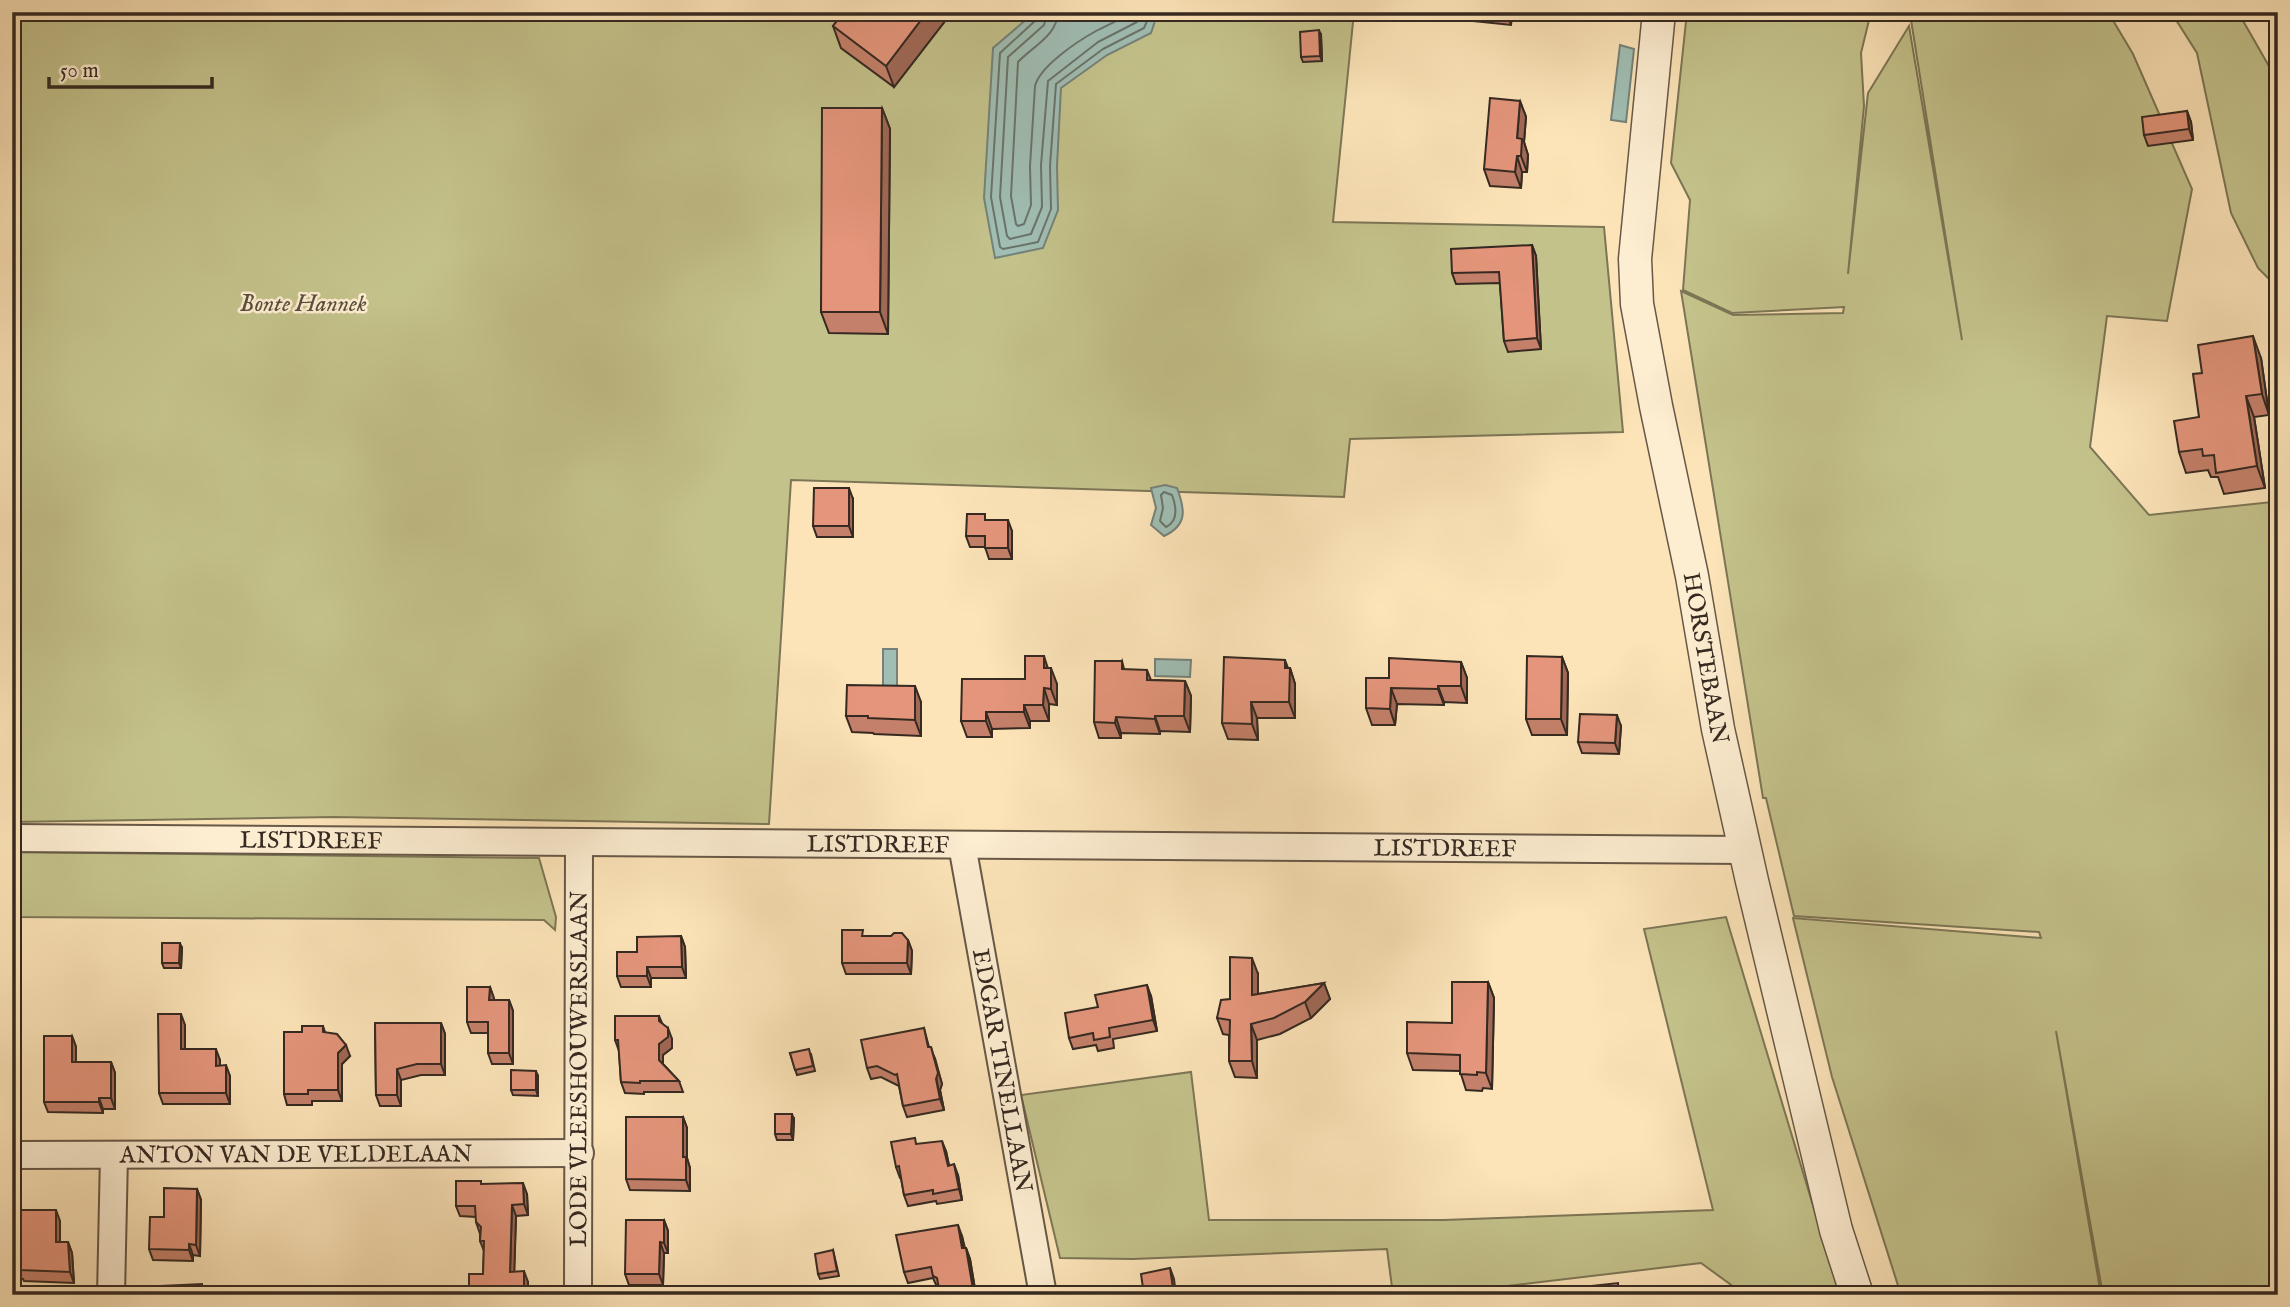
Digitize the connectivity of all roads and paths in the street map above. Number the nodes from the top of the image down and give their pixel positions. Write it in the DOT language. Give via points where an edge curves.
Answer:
graph roads {
  1 [pos="1659,12"];
  2 [pos="12,838"];
  3 [pos="579,843"];
  4 [pos="962,845"];
  5 [pos="1745,850"];
  6 [pos="579,1153"];
  7 [pos="12,1155"];
  8 [pos="114,1155"];
  9 [pos="111,1295"];
  10 [pos="578,1295"];
  11 [pos="1043,1295"];
  12 [pos="1857,1295"];
  1 -- 5 [label="street, HORSTEBAAN" via="1635,259 1637,304"];
  2 -- 3 [label="street, LISTDREEF"];
  3 -- 4 [label="street, LISTDREEF"];
  3 -- 6 [label="street, LODE VLEESHOUWERSLAAN"];
  4 -- 5 [label="street, LISTDREEF"];
  4 -- 11 [label="street, EDGAR TINELLAAN"];
  5 -- 12 [label="street, HORSTEBAAN" via="1836,1230"];
  6 -- 8 [label="street, ANTON VAN DE VELDELAAN"];
  6 -- 10 [label="street, LODE VLEESHOUWERSLAAN"];
  7 -- 8 [label="street, ANTON VAN DE VELDELAAN"];
  8 -- 9 [label="street"];
}
